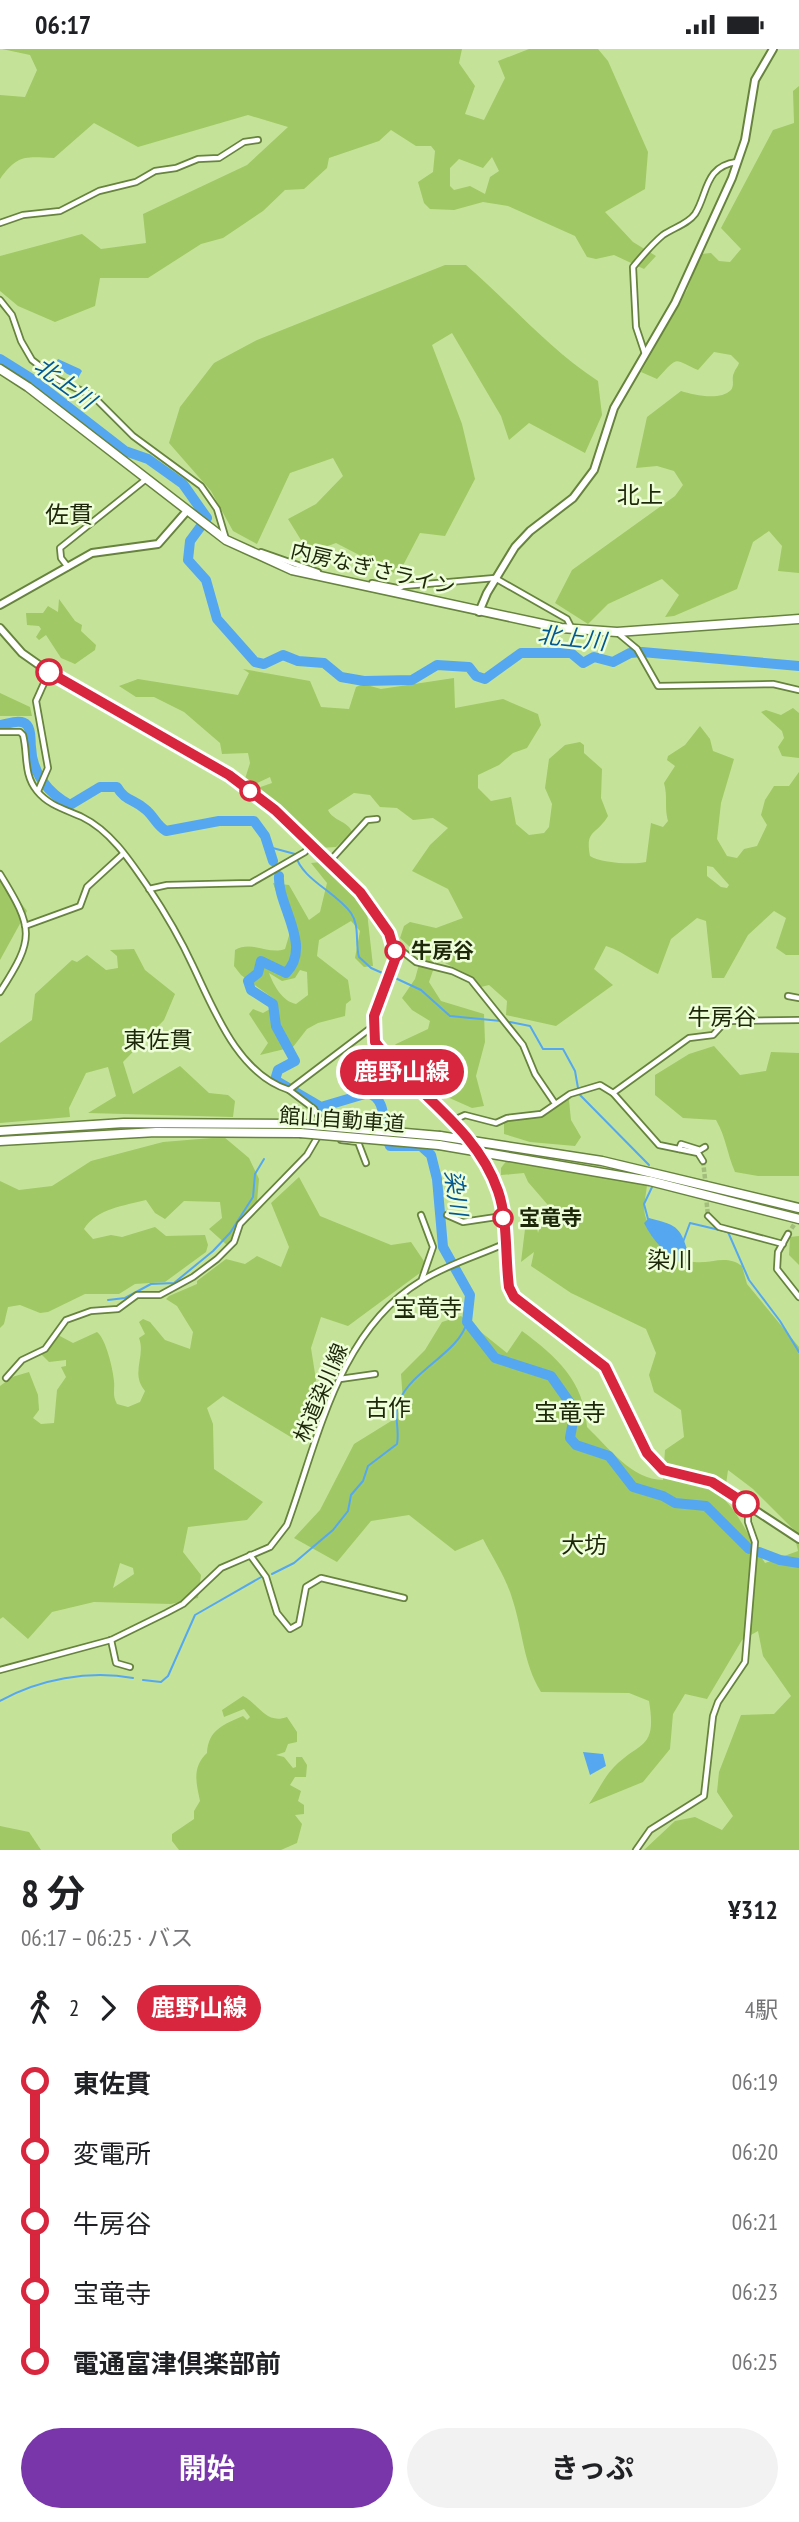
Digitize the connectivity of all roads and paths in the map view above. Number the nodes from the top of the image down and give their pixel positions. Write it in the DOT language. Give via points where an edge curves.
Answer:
graph roads {
  1 [pos="773,49"];
  2 [pos="258,139"];
  3 [pos="738,162"];
  4 [pos="0,223"];
  5 [pos="0,300"];
  6 [pos="645,354"];
  7 [pos="0,369"];
  8 [pos="145,480"];
  9 [pos="186,512"];
  10 [pos="226,540"];
  11 [pos="240,548"];
  12 [pos="68,567"];
  13 [pos="495,578"];
  14 [pos="398,588"];
  15 [pos="389,593"];
  16 [pos="1,603"];
  17 [pos="479,612"];
  18 [pos="799,619"];
  19 [pos="0,628"];
  20 [pos="572,629"];
  21 [pos="617,632"];
  22 [pos="49,672"];
  23 [pos="799,690"];
  24 [pos="0,732"];
  25 [pos="38,790"];
  26 [pos="377,819"];
  27 [pos="311,843"];
  28 [pos="123,854"];
  29 [pos="329,862"];
  30 [pos="0,874"];
  31 [pos="149,889"];
  32 [pos="26,926"];
  33 [pos="393,944"];
  34 [pos="0,992"];
  35 [pos="788,996"];
  36 [pos="799,998"];
  37 [pos="799,1020"];
  38 [pos="372,1027"];
  39 [pos="291,1088"];
  40 [pos="613,1093"];
  41 [pos="554,1102"];
  42 [pos="455,1122"];
  43 [pos="300,1129"];
  44 [pos="0,1131"];
  45 [pos="319,1138"];
  46 [pos="0,1142"];
  47 [pos="705,1147"];
  48 [pos="679,1149"];
  49 [pos="704,1161"];
  50 [pos="366,1163"];
  51 [pos="485,1167"];
  52 [pos="799,1208"];
  53 [pos="421,1215"];
  54 [pos="447,1215"];
  55 [pos="503,1216"];
  56 [pos="708,1216"];
  57 [pos="799,1219"];
  58 [pos="788,1234"];
  59 [pos="504,1244"];
  60 [pos="783,1244"];
  61 [pos="422,1280"];
  62 [pos="799,1297"];
  63 [pos="375,1374"];
  64 [pos="6,1378"];
  65 [pos="339,1380"];
  66 [pos="748,1506"];
  67 [pos="799,1539"];
  68 [pos="250,1555"];
  69 [pos="404,1598"];
  70 [pos="111,1640"];
  71 [pos="130,1667"];
  72 [pos="0,1670"];
  73 [pos="636,1850"];
  1 -- 3 [label="main road" via="755,80"];
  2 -- 4 [label="street" via="219,158 198,159 99,191 60,211"];
  3 -- 6 [label="main road" via="675,303"];
  3 -- 6 [label="street" via="718,170 702,191 694,216 664,235 633,267 636,327"];
  5 -- 10 [label="street" via="12,315 32,361 58,380 93,396 133,436 201,486 216,509"];
  6 -- 13 [label="main road" via="614,408 587,483 522,539"];
  7 -- 8 [label="highway, 内房なぎさライン"];
  8 -- 9 [label="highway, 内房なぎさライン"];
  8 -- 12 [label="street" via="60,548"];
  9 -- 10 [label="highway, 内房なぎさライン"];
  9 -- 12 [label="main road" via="158,544 92,553"];
  10 -- 11 [label="highway, 内房なぎさライン"];
  11 -- 14 [label="street" via="325,575"];
  11 -- 15 [label="highway, 内房なぎさライン" via="292,570"];
  12 -- 16 [label="main road"];
  13 -- 14 [label="street"];
  13 -- 17 [label="main road"];
  13 -- 20 [label="street" via="567,619"];
  14 -- 15 [label="street"];
  15 -- 17 [label="highway, 内房なぎさライン"];
  17 -- 20 [label="highway, 内房なぎさライン"];
  18 -- 21 [label="highway, 内房なぎさライン"];
  19 -- 22 [label="main road" via="22,653"];
  20 -- 21 [label="highway, 内房なぎさライン"];
  21 -- 23 [label="street" via="637,649 658,687 761,684"];
  22 -- 25 [label="street" via="36,701 47,772"];
  22 -- 27 [label="main road" via="229,775"];
  24 -- 25 [label="street" via="23,735 26,769"];
  25 -- 28 [label="street" via="61,810 93,825"];
  26 -- 29 [label="street" via="367,820"];
  27 -- 29 [label="main road"];
  27 -- 31 [label="street" via="305,852 251,884"];
  28 -- 31 [label="street"];
  28 -- 32 [label="street" via="87,887 80,906"];
  29 -- 33 [label="main road" via="373,908"];
  30 -- 32 [label="street"];
  31 -- 39 [label="street" via="193,965 211,1008 240,1052 277,1085"];
  32 -- 34 [label="street" via="26,946"];
  33 -- 38 [label="main road" via="393,969"];
  33 -- 41 [label="street" via="416,963 471,980 523,1045"];
  35 -- 36 [label="street"];
  37 -- 40 [label="street" via="726,1021 713,1035 689,1038"];
  38 -- 39 [label="street"];
  38 -- 42 [label="main road" via="375,1042 386,1055"];
  39 -- 45 [label="street" via="321,1117 324,1126"];
  40 -- 41 [label="street" via="600,1085"];
  40 -- 48 [label="street" via="659,1145"];
  41 -- 42 [label="street" via="541,1114 496,1123 464,1115"];
  43 -- 44 [label="highway, 館山自動車道" via="124,1122"];
  43 -- 46 [label="highway, 館山自動車道"];
  43 -- 52 [label="highway, 館山自動車道, bridge" via="440,1136 626,1166"];
  43 -- 57 [label="highway, 館山自動車道, bridge" via="439,1145 624,1176"];
  45 -- 50 [label="street" via="358,1142"];
  45 -- 64 [label="street" via="240,1224 228,1249 193,1277 160,1295 137,1295 118,1309 91,1311 66,1320 45,1349 22,1360"];
  47 -- 48 [label="street" via="700,1150 681,1144"];
  48 -- 49 [label="street" via="698,1153"];
  51 -- 55 [label="main road" via="498,1191"];
  53 -- 61 [label="street" via="433,1247"];
  54 -- 55 [label="street" via="463,1222"];
  55 -- 59 [label="main road"];
  56 -- 60 [label="street" via="719,1227"];
  58 -- 60 [label="street"];
  59 -- 61 [label="street, 林道染川線"];
  59 -- 66 [label="main road" via="514,1297 605,1367 654,1461 672,1474 712,1482"];
  60 -- 62 [label="street" via="777,1269"];
  61 -- 65 [label="street, 林道染川線" via="369,1325"];
  63 -- 65 [label="street"];
  65 -- 68 [label="street, 林道染川線" via="287,1525 270,1546"];
  66 -- 67 [label="main road"];
  66 -- 73 [label="street" via="755,1542 746,1663 713,1716 704,1796 650,1830"];
  68 -- 69 [label="street" via="266,1577 278,1613 289,1629 299,1624 306,1587 321,1578"];
  68 -- 70 [label="street, 林道染川線" via="221,1568 183,1604"];
  70 -- 71 [label="street" via="116,1663"];
  70 -- 72 [label="street"];
}
